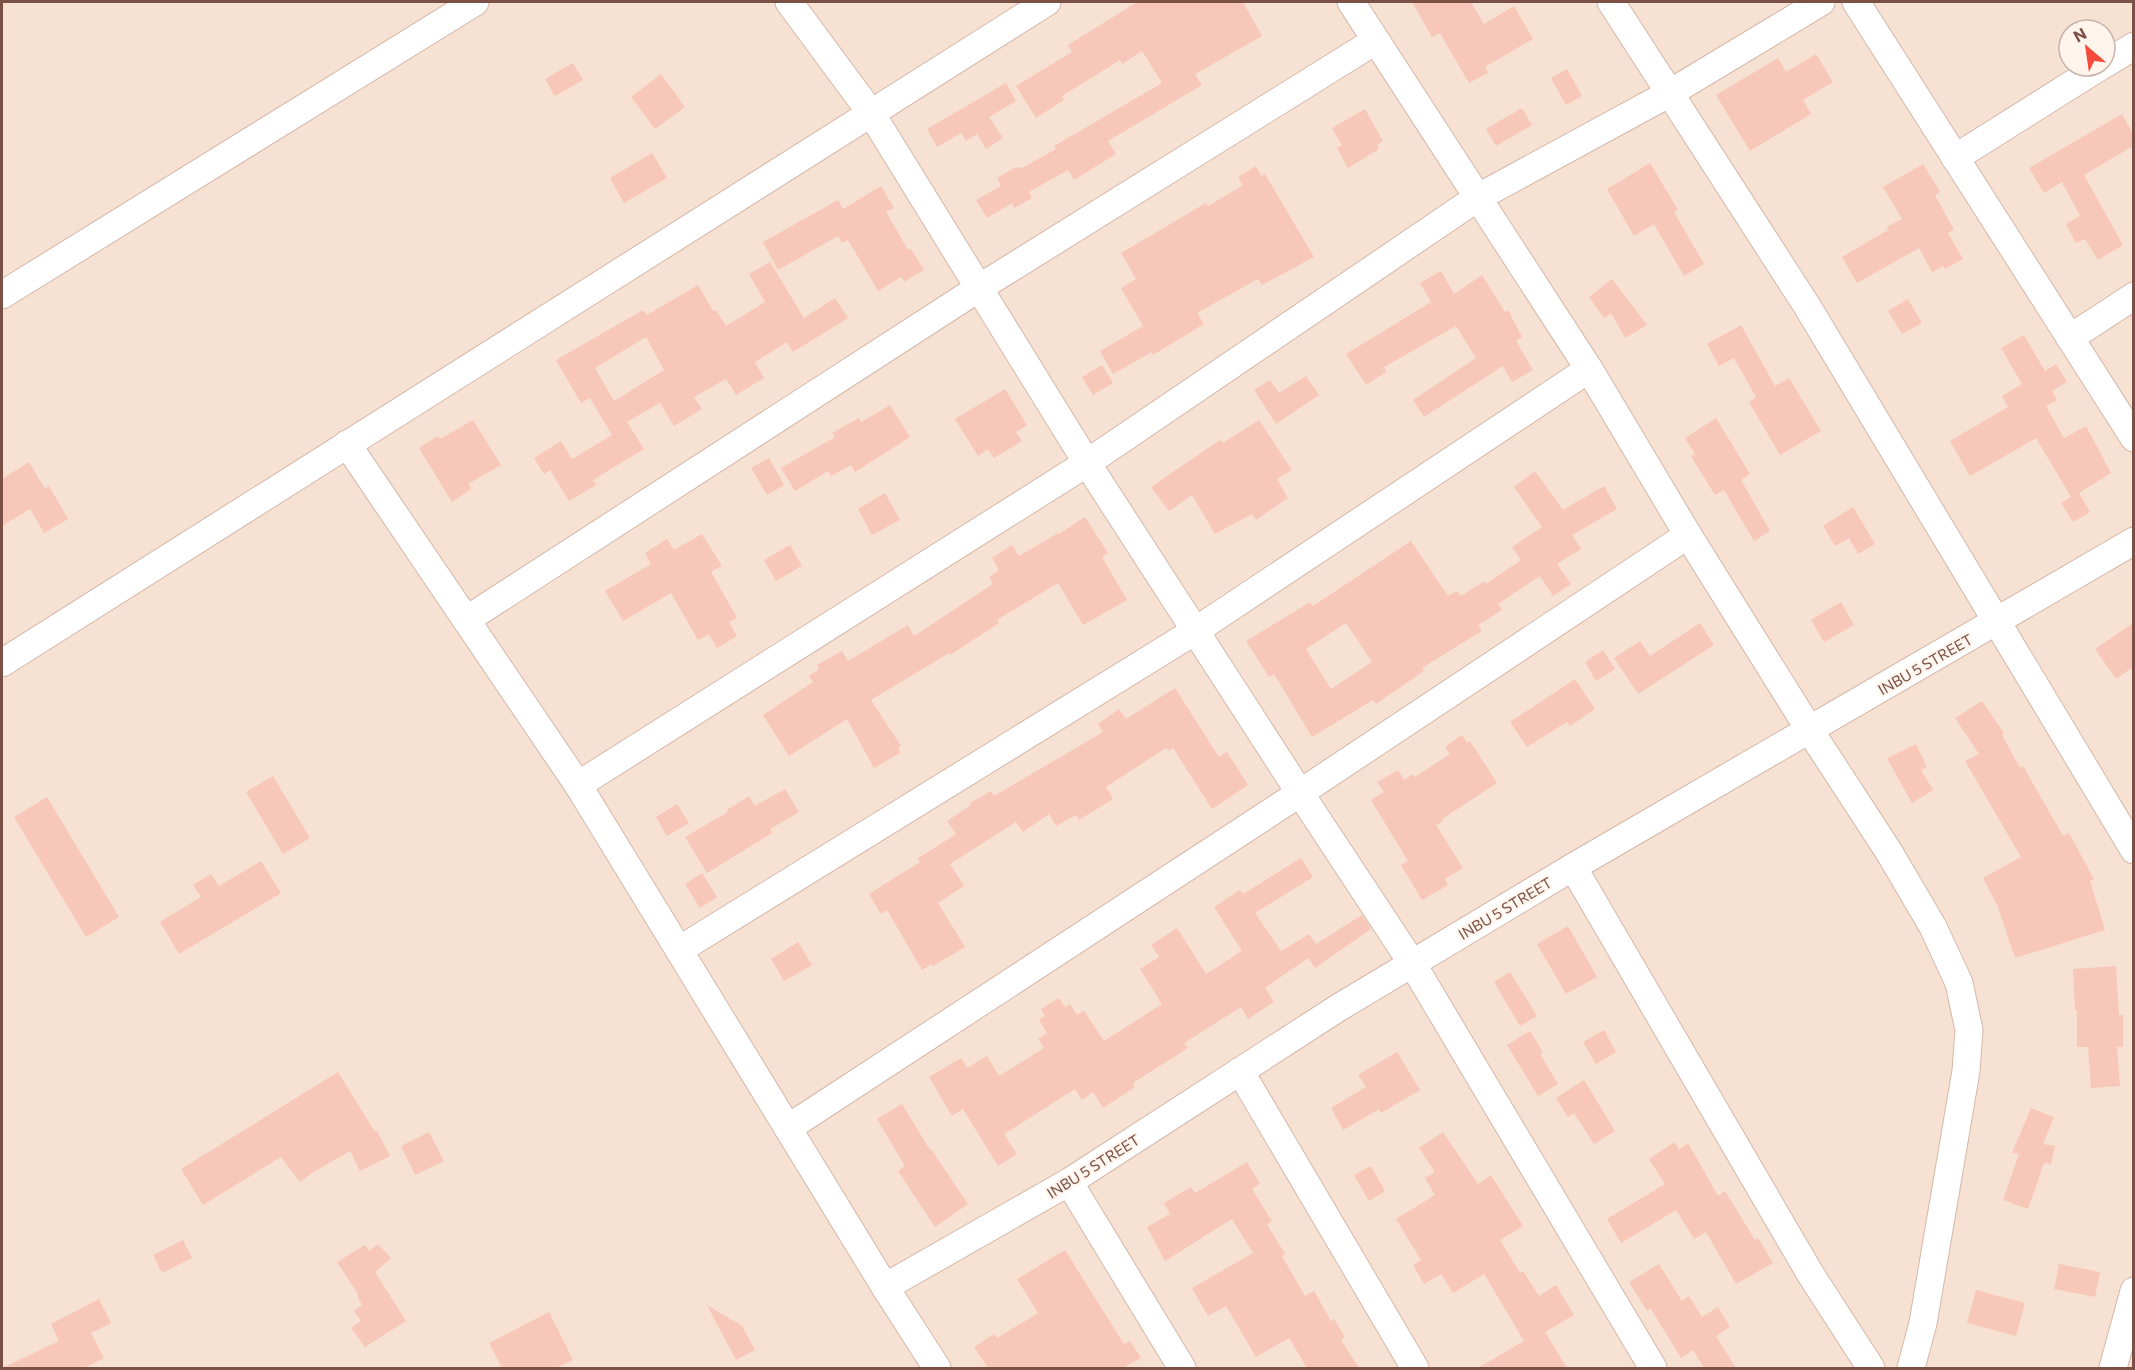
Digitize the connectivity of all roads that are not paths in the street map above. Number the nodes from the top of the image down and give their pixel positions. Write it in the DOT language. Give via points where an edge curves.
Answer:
graph roads {
  1 [pos="475,2"];
  2 [pos="789,2"];
  3 [pos="1047,2"];
  4 [pos="1352,2"];
  5 [pos="1611,2"];
  6 [pos="1821,2"];
  7 [pos="1856,2"];
  8 [pos="1375,41"];
  9 [pos="2133,46"];
  10 [pos="2117,56"];
  11 [pos="2082,78"];
  12 [pos="1670,93"];
  13 [pos="871,113"];
  14 [pos="1955,158"];
  15 [pos="1477,198"];
  16 [pos="979,288"];
  17 [pos="2,295"];
  18 [pos="2133,296"];
  19 [pos="2070,338"];
  20 [pos="1589,369"];
  21 [pos="2133,438"];
  22 [pos="347,444"];
  23 [pos="1087,463"];
  24 [pos="1688,535"];
  25 [pos="2133,542"];
  26 [pos="466,620"];
  27 [pos="1996,622"];
  28 [pos="1195,631"];
  29 [pos="2,663"];
  30 [pos="1809,729"];
  31 [pos="578,785"];
  32 [pos="1300,793"];
  33 [pos="2133,849"];
  34 [pos="1573,867"];
  35 [pos="679,950"];
  36 [pos="1412,963"];
  37 [pos="1240,1071"];
  38 [pos="788,1128"];
  39 [pos="1069,1182"];
  40 [pos="885,1287"];
  41 [pos="2133,1291"];
  42 [pos="937,1368"];
  43 [pos="1182,1368"];
  44 [pos="1415,1368"];
  45 [pos="1653,1368"];
  46 [pos="1871,1368"];
  47 [pos="1911,1368"];
  48 [pos="2113,1368"];
  1 -- 17 [label="street"];
  2 -- 13 [label="street"];
  3 -- 13 [label="street"];
  4 -- 8 [label="street"];
  5 -- 12 [label="street"];
  6 -- 12 [label="street"];
  7 -- 14 [label="street"];
  8 -- 15 [label="street"];
  8 -- 16 [label="street"];
  9 -- 10 [label="street"];
  11 -- 14 [label="street"];
  12 -- 15 [label="street"];
  12 -- 27 [label="street" via="1807,306"];
  13 -- 16 [label="street"];
  13 -- 22 [label="street"];
  14 -- 19 [label="street"];
  15 -- 20 [label="street"];
  15 -- 23 [label="street"];
  16 -- 23 [label="street"];
  16 -- 26 [label="street"];
  18 -- 19 [label="street"];
  19 -- 21 [label="street"];
  20 -- 24 [label="street"];
  20 -- 28 [label="street"];
  22 -- 26 [label="street"];
  22 -- 29 [label="street"];
  23 -- 28 [label="street"];
  23 -- 31 [label="street"];
  24 -- 30 [label="street"];
  24 -- 32 [label="street"];
  25 -- 27 [label="street, INBU 5 STREET"];
  26 -- 31 [label="street"];
  27 -- 30 [label="street, INBU 5 STREET"];
  27 -- 33 [label="street"];
  28 -- 32 [label="street"];
  28 -- 35 [label="street"];
  30 -- 34 [label="street, INBU 5 STREET"];
  30 -- 47 [label="street" via="1933,927 1959,983 1969,1030 1966,1071 1925,1312"];
  31 -- 35 [label="street"];
  32 -- 36 [label="street"];
  32 -- 38 [label="street"];
  34 -- 36 [label="street, INBU 5 STREET"];
  34 -- 46 [label="street" via="1811,1275"];
  35 -- 38 [label="street"];
  36 -- 37 [label="street, INBU 5 STREET"];
  36 -- 45 [label="street"];
  37 -- 39 [label="street, INBU 5 STREET"];
  37 -- 44 [label="street"];
  38 -- 40 [label="street"];
  39 -- 40 [label="street, INBU 5 STREET"];
  39 -- 43 [label="street"];
  40 -- 42 [label="street"];
  41 -- 48 [label="street"];
}
